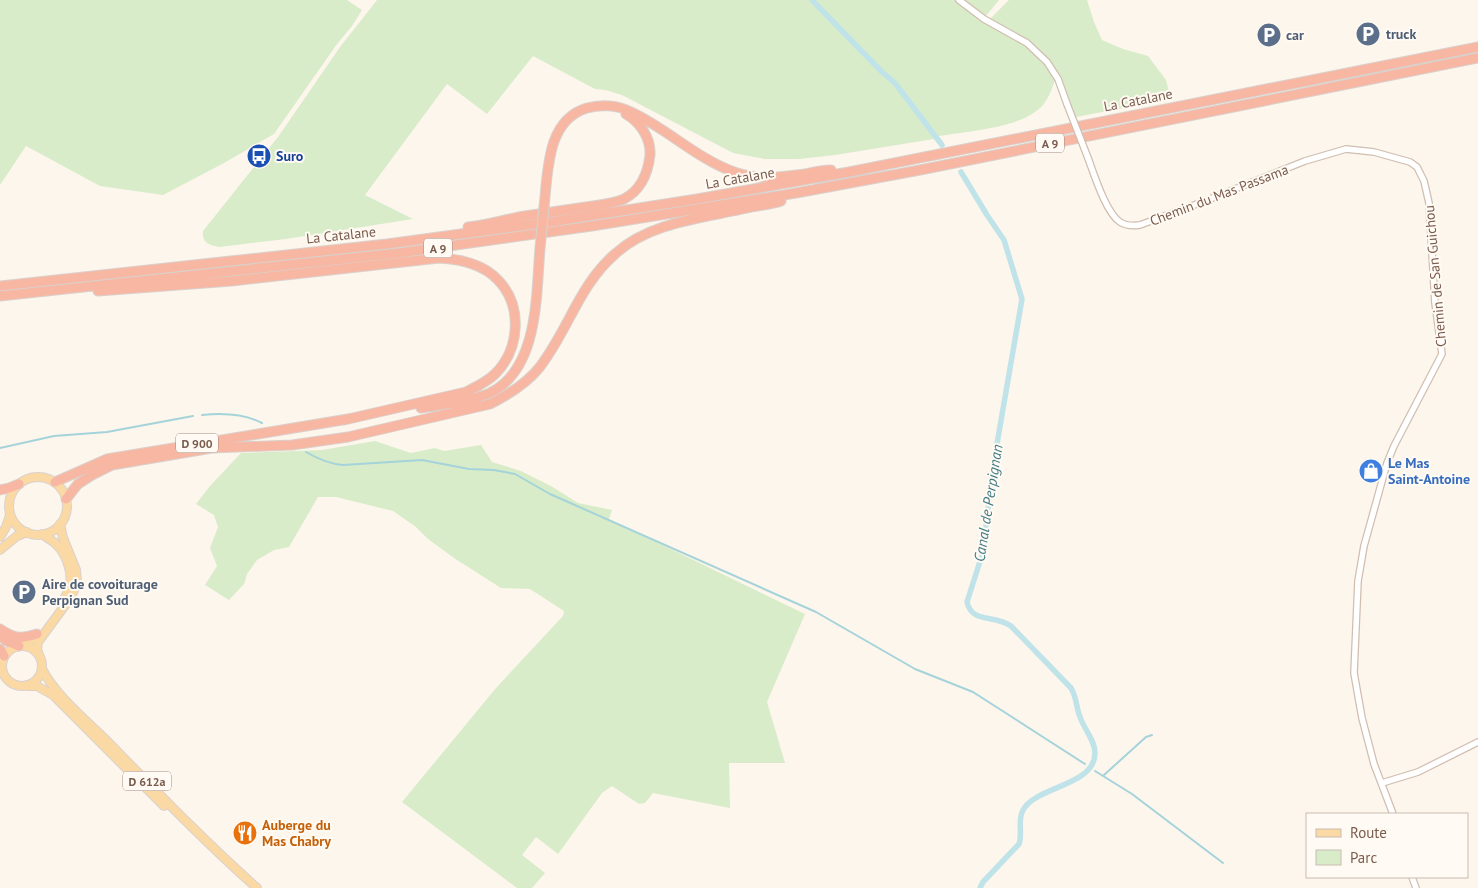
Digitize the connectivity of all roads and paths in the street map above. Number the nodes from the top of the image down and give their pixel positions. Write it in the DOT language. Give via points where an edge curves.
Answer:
graph roads {
  1 [pos="959,0"];
  2 [pos="1478,47"];
  3 [pos="1478,58"];
  4 [pos="615,107"];
  5 [pos="1417,168"];
  6 [pos="849,172"];
  7 [pos="796,193"];
  8 [pos="424,239"];
  9 [pos="0,286"];
  10 [pos="78,287"];
  11 [pos="0,296"];
  12 [pos="458,402"];
  13 [pos="344,420"];
  14 [pos="348,437"];
  15 [pos="54,482"];
  16 [pos="19,484"];
  17 [pos="0,490"];
  18 [pos="66,499"];
  19 [pos="10,515"];
  20 [pos="60,524"];
  21 [pos="26,532"];
  22 [pos="42,534"];
  23 [pos="0,537"];
  24 [pos="0,550"];
  25 [pos="0,629"];
  26 [pos="37,634"];
  27 [pos="0,636"];
  28 [pos="22,646"];
  29 [pos="2,653"];
  30 [pos="39,655"];
  31 [pos="42,669"];
  32 [pos="27,686"];
  33 [pos="1478,742"];
  34 [pos="1382,783"];
  35 [pos="1393,813"];
  36 [pos="249,888"];
  37 [pos="257,888"];
  1 -- 5 [label="street, Chemin du Mas Passama, bridge" via="1026,43 1047,62 1058,79 1104,200 1122,223 1140,225 1304,161 1346,150 1395,156"];
  2 -- 6 [label="highway, La Catalane / A 9"];
  3 -- 7 [label="highway, La Catalane / A 9"];
  4 -- 6 [label="highway" via="630,111 737,173 785,177 828,170"];
  4 -- 8 [label="highway" via="642,129 650,152 648,170 642,183 623,199 442,231"];
  4 -- 12 [label="highway, bridge" via="582,110 572,116 556,136 551,149 530,338 522,361 506,381 490,393"];
  5 -- 34 [label="street, Chemin de San Guichou" via="1429,203 1435,304 1442,354 1387,463 1364,546 1358,581 1354,673 1362,718"];
  6 -- 8 [label="highway, La Catalane / A 9" via="697,199"];
  7 -- 10 [label="highway, La Catalane / A 9" via="443,247"];
  7 -- 14 [label="highway" via="778,202 668,226 643,235 616,253 585,288 551,352 538,369 507,395 476,408"];
  8 -- 9 [label="highway, La Catalane / A 9"];
  10 -- 11 [label="highway, La Catalane / A 9"];
  10 -- 13 [label="highway" via="94,291 232,281 439,258 474,264 498,281 508,295 516,326 509,356 495,374 466,392"];
  12 -- 13 [label="highway"];
  12 -- 14 [label="highway"];
  13 -- 15 [label="highway, D 900" via="107,459"];
  14 -- 18 [label="highway, D 900" via="292,445 212,448 112,465 78,484"];
  15 -- 16 [label="main road" via="37,477"];
  15 -- 18 [label="main road"];
  16 -- 17 [label="highway"];
  16 -- 19 [label="main road" via="10,498"];
  18 -- 20 [label="main road" via="65,515"];
  19 -- 21 [label="main road"];
  19 -- 23 [label="main road"];
  20 -- 22 [label="main road"];
  20 -- 30 [label="main road" via="76,570 77,583 71,598 38,642"];
  21 -- 22 [label="main road"];
  21 -- 24 [label="main road"];
  22 -- 26 [label="main road" via="63,554 71,578 68,593"];
  25 -- 26 [label="highway" via="17,638"];
  26 -- 28 [label="main road"];
  27 -- 28 [label="highway"];
  28 -- 29 [label="main road"];
  28 -- 30 [label="main road"];
  29 -- 32 [label="main road" via="1,668 6,679 16,686"];
  30 -- 31 [label="main road"];
  31 -- 32 [label="main road" via="37,680"];
  31 -- 37 [label="main road, D 612a" via="52,685 88,722"];
  32 -- 36 [label="main road, D 612a" via="37,686 53,695"];
  33 -- 34 [label="street" via="1418,772"];
  34 -- 35 [label="street, Chemin de San Guichou"];
}
